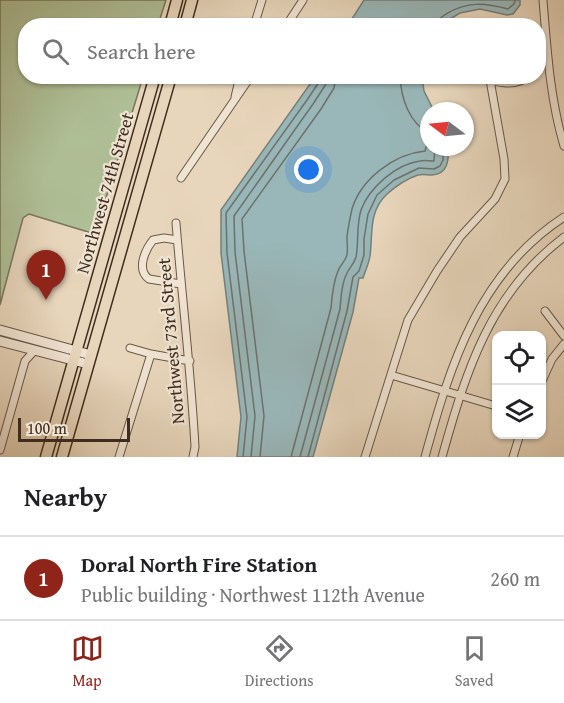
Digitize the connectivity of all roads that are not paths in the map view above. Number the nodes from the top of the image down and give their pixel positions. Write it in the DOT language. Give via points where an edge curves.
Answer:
graph roads {
  1 [pos="177,0"];
  2 [pos="192,0"];
  3 [pos="262,0"];
  4 [pos="303,0"];
  5 [pos="543,0"];
  6 [pos="172,18"];
  7 [pos="187,18"];
  8 [pos="257,18"];
  9 [pos="291,18"];
  10 [pos="544,18"];
  11 [pos="546,37"];
  12 [pos="153,84"];
  13 [pos="169,84"];
  14 [pos="238,84"];
  15 [pos="246,84"];
  16 [pos="491,84"];
  17 [pos="233,103"];
  18 [pos="564,146"];
  19 [pos="182,178"];
  20 [pos="564,217"];
  21 [pos="176,223"];
  22 [pos="564,237"];
  23 [pos="177,240"];
  24 [pos="181,284"];
  25 [pos="545,311"];
  26 [pos="0,330"];
  27 [pos="564,336"];
  28 [pos="0,341"];
  29 [pos="564,344"];
  30 [pos="130,348"];
  31 [pos="35,350"];
  32 [pos="150,354"];
  33 [pos="75,355"];
  34 [pos="90,359"];
  35 [pos="190,361"];
  36 [pos="546,372"];
  37 [pos="391,375"];
  38 [pos="444,389"];
  39 [pos="460,394"];
  40 [pos="492,405"];
  41 [pos="519,439"];
  42 [pos="0,450"];
  43 [pos="46,457"];
  44 [pos="62,457"];
  45 [pos="119,457"];
  46 [pos="193,457"];
  47 [pos="366,457"];
  48 [pos="425,457"];
  49 [pos="442,457"];
  50 [pos="513,457"];
  1 -- 6 [label="main road"];
  2 -- 7 [label="main road"];
  3 -- 8 [label="street"];
  4 -- 9 [label="street"];
  5 -- 10 [label="street"];
  11 -- 18 [label="street"];
  12 -- 33 [label="main road, Northwest 74th Street"];
  13 -- 34 [label="main road, Northwest 74th Street"];
  14 -- 17 [label="street"];
  15 -- 17 [label="street"];
  16 -- 37 [label="street" via="505,179 495,199 460,237 408,320"];
  17 -- 19 [label="street"];
  20 -- 38 [label="street" via="528,243 492,289 473,319"];
  21 -- 23 [label="street, Northwest 73rd Street"];
  22 -- 39 [label="street" via="541,255 506,298 488,326"];
  23 -- 24 [label="street, Northwest 73rd Street"];
  23 -- 24 [label="street" via="153,240 143,268 149,279"];
  24 -- 35 [label="street, Northwest 73rd Street"];
  25 -- 27 [label="street"];
  26 -- 33 [label="street"];
  28 -- 31 [label="street"];
  29 -- 36 [label="street"];
  30 -- 32 [label="street"];
  31 -- 33 [label="street"];
  31 -- 42 [label="street" via="25,363"];
  32 -- 35 [label="street"];
  32 -- 45 [label="street"];
  33 -- 34 [label="street"];
  33 -- 43 [label="main road, Northwest 74th Street"];
  34 -- 44 [label="main road, Northwest 74th Street"];
  35 -- 46 [label="street, Northwest 73rd Street"];
  37 -- 38 [label="street"];
  37 -- 47 [label="street"];
  38 -- 39 [label="street"];
  38 -- 48 [label="street"];
  39 -- 40 [label="street"];
  39 -- 49 [label="street"];
  41 -- 50 [label="street"];
}
